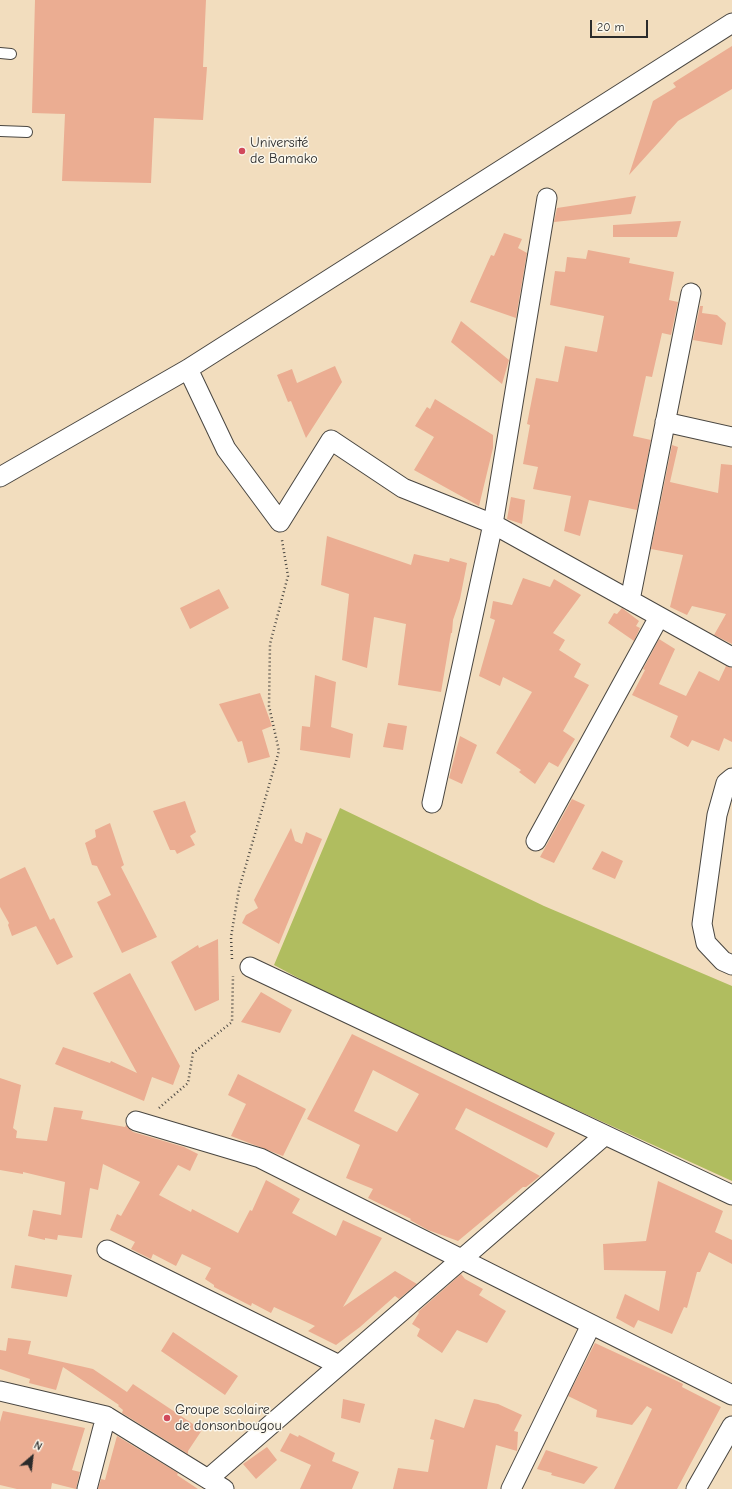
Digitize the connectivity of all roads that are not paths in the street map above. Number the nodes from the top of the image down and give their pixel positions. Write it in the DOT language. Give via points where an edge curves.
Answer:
graph roads {
  1 [pos="732,23"];
  2 [pos="0,53"];
  3 [pos="10,54"];
  4 [pos="0,130"];
  5 [pos="27,132"];
  6 [pos="547,198"];
  7 [pos="691,293"];
  8 [pos="188,369"];
  9 [pos="666,422"];
  10 [pos="732,437"];
  11 [pos="0,477"];
  12 [pos="493,524"];
  13 [pos="630,600"];
  14 [pos="659,617"];
  15 [pos="732,657"];
  16 [pos="730,782"];
  17 [pos="432,803"];
  18 [pos="536,841"];
  19 [pos="732,965"];
  20 [pos="238,969"];
  21 [pos="141,1122"];
  22 [pos="605,1135"];
  23 [pos="732,1195"];
  24 [pos="107,1250"];
  25 [pos="460,1259"];
  26 [pos="591,1324"];
  27 [pos="339,1365"];
  28 [pos="0,1391"];
  29 [pos="732,1396"];
  30 [pos="106,1416"];
  31 [pos="732,1426"];
  32 [pos="208,1479"];
  33 [pos="87,1489"];
  34 [pos="224,1489"];
  35 [pos="511,1489"];
  36 [pos="696,1489"];
  1 -- 8 [label="street"];
  2 -- 3 [label="lane"];
  4 -- 5 [label="lane"];
  6 -- 12 [label="street"];
  7 -- 9 [label="street"];
  8 -- 11 [label="street"];
  8 -- 12 [label="street" via="226,449 280,522 331,440 402,488"];
  9 -- 10 [label="street"];
  9 -- 13 [label="street"];
  12 -- 13 [label="street"];
  12 -- 17 [label="street"];
  13 -- 14 [label="street"];
  14 -- 15 [label="street"];
  14 -- 18 [label="street"];
  16 -- 19 [label="street" via="717,815 702,924 706,943 723,961"];
  20 -- 22 [label="street"];
  21 -- 25 [label="street" via="260,1158"];
  22 -- 23 [label="street"];
  22 -- 25 [label="street"];
  24 -- 27 [label="street"];
  25 -- 26 [label="street"];
  25 -- 27 [label="street"];
  26 -- 29 [label="street"];
  26 -- 35 [label="street"];
  27 -- 32 [label="street"];
  28 -- 30 [label="street"];
  30 -- 32 [label="street"];
  30 -- 33 [label="street"];
  31 -- 36 [label="street"];
  32 -- 34 [label="street"];
}
